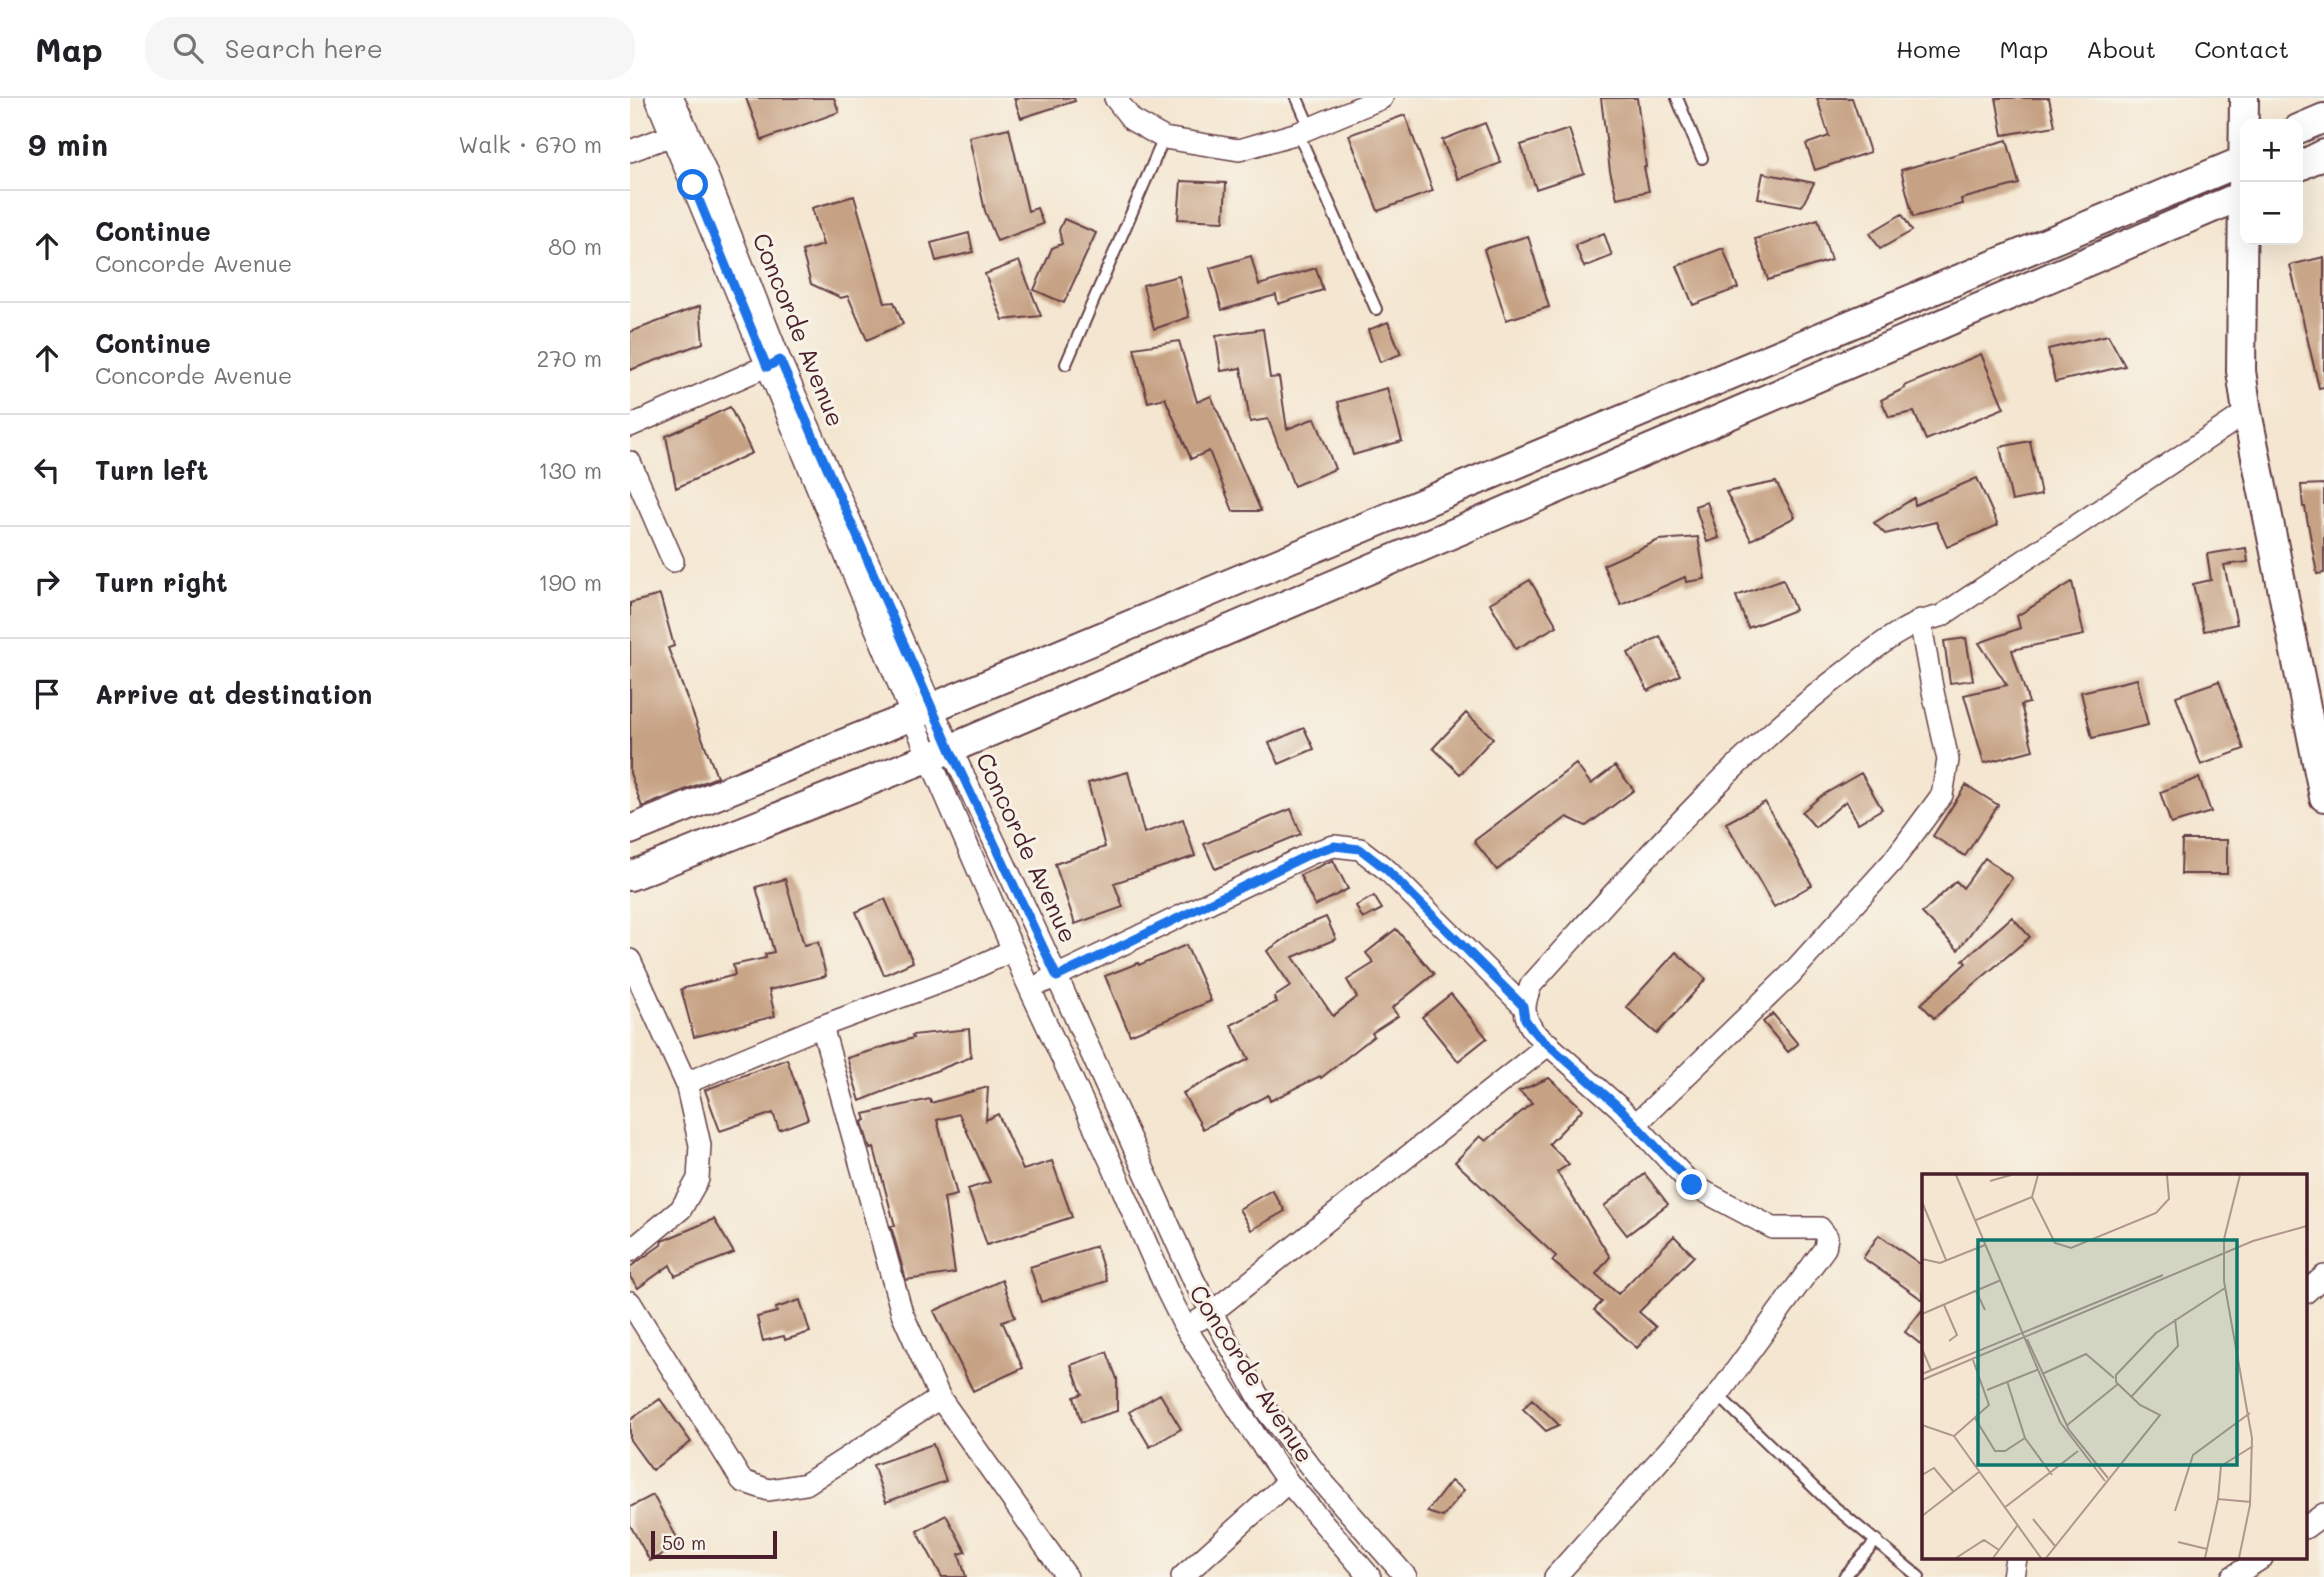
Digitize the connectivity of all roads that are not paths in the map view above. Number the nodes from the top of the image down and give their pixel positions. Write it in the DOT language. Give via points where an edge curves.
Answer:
graph roads {
  1 [pos="656,98"];
  2 [pos="673,98"];
  3 [pos="1115,98"];
  4 [pos="1297,98"];
  5 [pos="1382,98"];
  6 [pos="1677,98"];
  7 [pos="2244,98"];
  8 [pos="2324,118"];
  9 [pos="2244,119"];
  10 [pos="2303,127"];
  11 [pos="1304,130"];
  12 [pos="672,135"];
  13 [pos="1164,138"];
  14 [pos="630,150"];
  15 [pos="2324,154"];
  16 [pos="1702,158"];
  17 [pos="2240,162"];
  18 [pos="2303,164"];
  19 [pos="2240,197"];
  20 [pos="2243,245"];
  21 [pos="1376,309"];
  22 [pos="774,363"];
  23 [pos="1066,364"];
  24 [pos="2247,412"];
  25 [pos="630,426"];
  26 [pos="630,462"];
  27 [pos="673,561"];
  28 [pos="1920,620"];
  29 [pos="922,712"];
  30 [pos="940,753"];
  31 [pos="2324,797"];
  32 [pos="630,830"];
  33 [pos="630,876"];
  34 [pos="1013,950"];
  35 [pos="630,960"];
  36 [pos="1057,977"];
  37 [pos="1029,987"];
  38 [pos="1523,1006"];
  39 [pos="822,1026"];
  40 [pos="1549,1044"];
  41 [pos="686,1083"];
  42 [pos="1636,1125"];
  43 [pos="630,1251"];
  44 [pos="2324,1276"];
  45 [pos="2306,1292"];
  46 [pos="630,1302"];
  47 [pos="1211,1313"];
  48 [pos="1185,1327"];
  49 [pos="1718,1395"];
  50 [pos="940,1398"];
  51 [pos="1288,1482"];
  52 [pos="2324,1514"];
  53 [pos="2306,1527"];
  54 [pos="1877,1540"];
  55 [pos="2259,1560"];
  56 [pos="1904,1573"];
  57 [pos="1067,1577"];
  58 [pos="1182,1577"];
  59 [pos="1370,1577"];
  60 [pos="1406,1577"];
  61 [pos="1555,1577"];
  62 [pos="1844,1577"];
  63 [pos="1919,1577"];
  64 [pos="2232,1577"];
  1 -- 12 [label="street, Concorde Avenue"];
  2 -- 22 [label="street, Concorde Avenue" via="703,165"];
  3 -- 13 [label="street" via="1132,120"];
  4 -- 11 [label="lane"];
  5 -- 11 [label="street"];
  6 -- 16 [label="lane"];
  7 -- 9 [label="main road"];
  8 -- 10 [label="main road"];
  11 -- 13 [label="street" via="1239,150"];
  11 -- 21 [label="lane"];
  12 -- 14 [label="street"];
  12 -- 22 [label="street, Concorde Avenue"];
  13 -- 23 [label="lane"];
  15 -- 18 [label="main road"];
  17 -- 29 [label="main road"];
  19 -- 30 [label="main road"];
  20 -- 24 [label="main road" via="2241,371"];
  22 -- 25 [label="street"];
  22 -- 29 [label="street, Concorde Avenue"];
  24 -- 28 [label="street" via="1941,616"];
  24 -- 31 [label="main road"];
  26 -- 27 [label="street"];
  28 -- 38 [label="street" via="1898,631 1798,707 1700,798 1531,985"];
  28 -- 42 [label="street" via="1948,760 1942,794 1893,861 1790,975"];
  29 -- 30 [label="street, Concorde Avenue"];
  29 -- 32 [label="main road"];
  30 -- 33 [label="main road"];
  30 -- 34 [label="street, Concorde Avenue"];
  30 -- 36 [label="street, Concorde Avenue"];
  34 -- 37 [label="street, Concorde Avenue"];
  34 -- 39 [label="street"];
  35 -- 41 [label="street"];
  36 -- 37 [label="street"];
  36 -- 38 [label="street" via="1334,846 1360,849 1387,870"];
  36 -- 47 [label="street, Concorde Avenue"];
  37 -- 48 [label="street, Concorde Avenue"];
  38 -- 40 [label="street" via="1525,1019"];
  39 -- 41 [label="street"];
  39 -- 50 [label="street" via="902,1313"];
  40 -- 42 [label="street"];
  40 -- 47 [label="street"];
  41 -- 43 [label="street" via="699,1145 698,1180 681,1209"];
  42 -- 49 [label="street" via="1692,1185 1773,1228 1820,1227 1827,1237 1825,1248"];
  44 -- 45 [label="street"];
  46 -- 50 [label="street" via="742,1481 769,1490 806,1484"];
  47 -- 48 [label="street"];
  47 -- 60 [label="street, Concorde Avenue" via="1266,1409"];
  48 -- 51 [label="street, Concorde Avenue"];
  49 -- 54 [label="lane" via="1832,1505"];
  49 -- 61 [label="street"];
  50 -- 57 [label="street"];
  51 -- 58 [label="street"];
  51 -- 59 [label="street, Concorde Avenue"];
  52 -- 53 [label="street"];
  54 -- 56 [label="lane"];
  54 -- 62 [label="lane"];
  55 -- 64 [label="street"];
  56 -- 63 [label="lane"];
}
